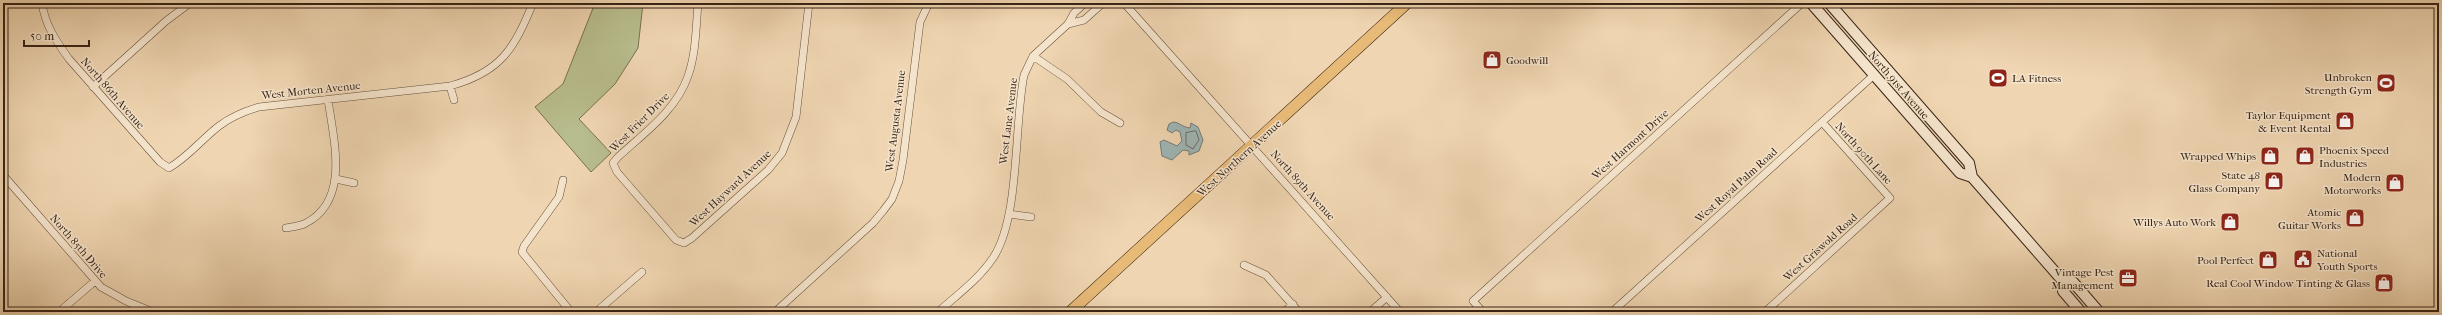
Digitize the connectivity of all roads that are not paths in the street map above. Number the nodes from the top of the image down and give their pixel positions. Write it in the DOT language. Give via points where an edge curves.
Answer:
graph roads {
  1 [pos="42,3"];
  2 [pos="190,3"];
  3 [pos="533,3"];
  4 [pos="698,3"];
  5 [pos="809,3"];
  6 [pos="929,3"];
  7 [pos="1085,3"];
  8 [pos="1104,3"];
  9 [pos="1124,3"];
  10 [pos="1407,3"];
  11 [pos="1802,3"];
  12 [pos="1811,3"];
  13 [pos="1829,3"];
  14 [pos="1068,24"];
  15 [pos="1033,56"];
  16 [pos="1874,75"];
  17 [pos="450,86"];
  18 [pos="93,87"];
  19 [pos="328,99"];
  20 [pos="454,100"];
  21 [pos="1928,116"];
  22 [pos="1120,122"];
  23 [pos="1822,122"];
  24 [pos="1253,145"];
  25 [pos="169,168"];
  26 [pos="3,175"];
  27 [pos="1972,177"];
  28 [pos="336,179"];
  29 [pos="563,180"];
  30 [pos="354,183"];
  31 [pos="1890,198"];
  32 [pos="1009,214"];
  33 [pos="1031,217"];
  34 [pos="286,228"];
  35 [pos="684,243"];
  36 [pos="1244,266"];
  37 [pos="642,272"];
  38 [pos="95,280"];
  39 [pos="2062,280"];
  40 [pos="1387,297"];
  41 [pos="1293,304"];
  42 [pos="59,312"];
  43 [pos="153,312"];
  44 [pos="572,312"];
  45 [pos="596,312"];
  46 [pos="775,312"];
  47 [pos="938,312"];
  48 [pos="1070,312"];
  49 [pos="1284,312"];
  50 [pos="1299,312"];
  51 [pos="1370,312"];
  52 [pos="1400,312"];
  53 [pos="1483,312"];
  54 [pos="1612,312"];
  55 [pos="1765,312"];
  56 [pos="2082,312"];
  57 [pos="2099,312"];
  1 -- 18 [label="street, North 86th Avenue" via="47,23 56,41"];
  2 -- 18 [label="street" via="166,21"];
  3 -- 17 [label="street, West Morten Avenue" via="517,41 502,59 480,76"];
  4 -- 35 [label="street, West Frier Drive" via="692,65 678,99 618,156 614,163 617,172 676,240"];
  5 -- 35 [label="street, West Hayward Avenue" via="796,117 782,154 768,170"];
  6 -- 46 [label="street, West Augusta Avenue" via="920,22 903,160 892,199 873,223"];
  7 -- 14 [label="street, West Lane Avenue" via="1074,13"];
  8 -- 14 [label="street, West Lane Avenue" via="1084,20"];
  9 -- 24 [label="street, North 89th Avenue" via="1240,134"];
  10 -- 24 [label="main road, West Northern Avenue"];
  11 -- 53 [label="street, West Harmont Drive" via="1473,300"];
  12 -- 16 [label="main road, North 91st Avenue"];
  13 -- 21 [label="main road, North 91st Avenue"];
  14 -- 15 [label="street, West Lane Avenue"];
  15 -- 22 [label="street" via="1067,80 1101,112"];
  15 -- 32 [label="street, West Lane Avenue" via="1024,75 1021,91"];
  16 -- 21 [label="main road" via="1886,79 1909,104"];
  16 -- 23 [label="street, West Royal Palm Road"];
  16 -- 27 [label="main road, North 91st Avenue" via="1960,173"];
  17 -- 19 [label="street, West Morten Avenue"];
  17 -- 20 [label="street"];
  18 -- 25 [label="street, North 86th Avenue" via="160,162"];
  19 -- 25 [label="street, West Morten Avenue" via="259,107 247,111 219,126"];
  19 -- 28 [label="street" via="336,154"];
  21 -- 27 [label="main road, North 91st Avenue" via="1969,162"];
  23 -- 31 [label="street, North 90th Lane"];
  23 -- 54 [label="street, West Royal Palm Road"];
  24 -- 40 [label="street, North 89th Avenue"];
  24 -- 48 [label="main road, West Northern Avenue"];
  26 -- 38 [label="street, North 85th Drive"];
  27 -- 39 [label="main road, North 91st Avenue"];
  28 -- 30 [label="street"];
  28 -- 34 [label="street" via="329,199 318,214 306,224"];
  29 -- 44 [label="street" via="559,196 522,252"];
  31 -- 55 [label="street, West Griswold Road"];
  32 -- 33 [label="street"];
  32 -- 47 [label="street, West Lane Avenue" via="1002,240 993,258 979,275"];
  36 -- 41 [label="street" via="1266,275"];
  37 -- 45 [label="street"];
  38 -- 42 [label="street"];
  38 -- 43 [label="street, North 85th Drive" via="113,295"];
  39 -- 56 [label="main road, North 91st Avenue" via="2063,291"];
  39 -- 57 [label="main road, North 91st Avenue" via="2072,282"];
  40 -- 51 [label="street"];
  40 -- 52 [label="street, North 89th Avenue"];
  41 -- 49 [label="street"];
  41 -- 50 [label="street"];
}
